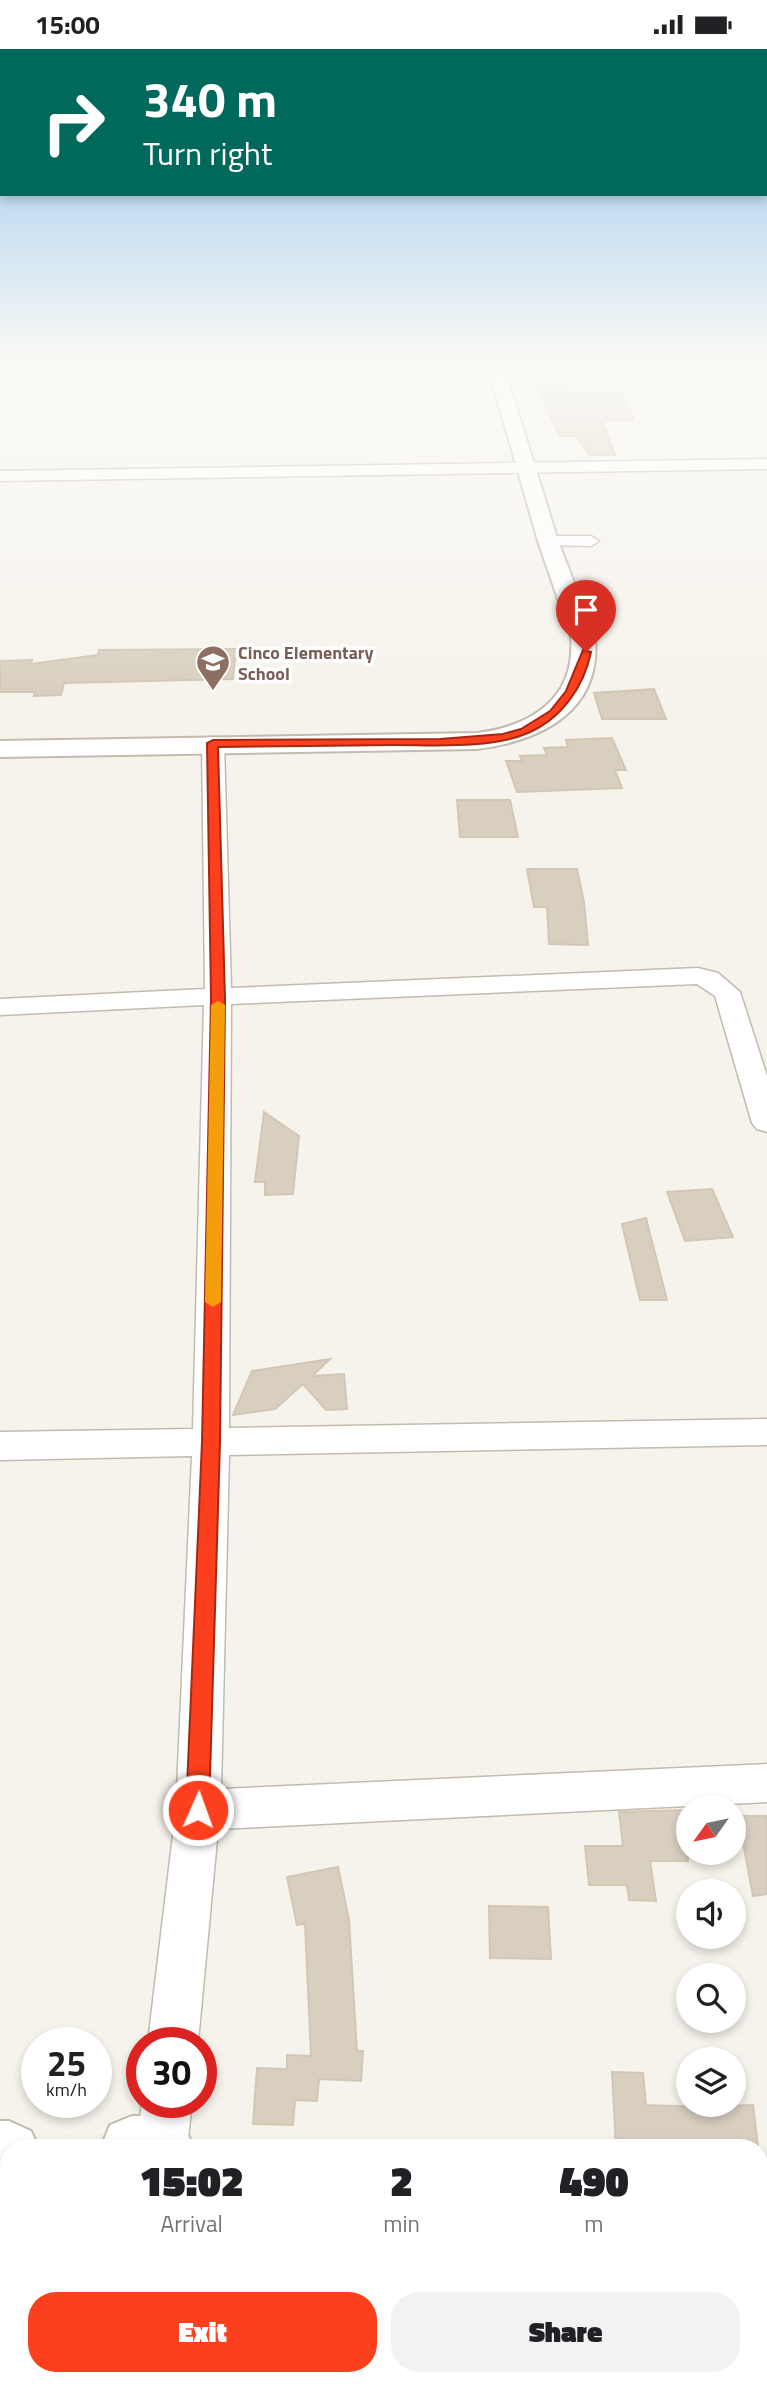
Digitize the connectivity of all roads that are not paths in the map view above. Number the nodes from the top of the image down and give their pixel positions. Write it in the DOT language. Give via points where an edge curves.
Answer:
graph roads {
  1 [pos="530,476"];
  2 [pos="548,541"];
  3 [pos="591,541"];
  4 [pos="213,743"];
  5 [pos="0,749"];
  6 [pos="218,998"];
  7 [pos="0,1007"];
  8 [pos="767,1123"];
  9 [pos="767,1431"];
  10 [pos="211,1442"];
  11 [pos="0,1446"];
  12 [pos="767,1783"];
  13 [pos="198,1810"];
  14 [pos="175,2027"];
  1 -- 2 [label="street"];
  2 -- 3 [label="street"];
  2 -- 4 [label="street" via="586,652 571,692 554,714 525,731 477,741"];
  4 -- 5 [label="street"];
  4 -- 6 [label="street"];
  6 -- 7 [label="street"];
  6 -- 8 [label="street" via="698,975 727,992"];
  6 -- 10 [label="street"];
  9 -- 10 [label="street"];
  10 -- 11 [label="street"];
  10 -- 13 [label="street"];
  12 -- 13 [label="street"];
  13 -- 14 [label="street"];
}
